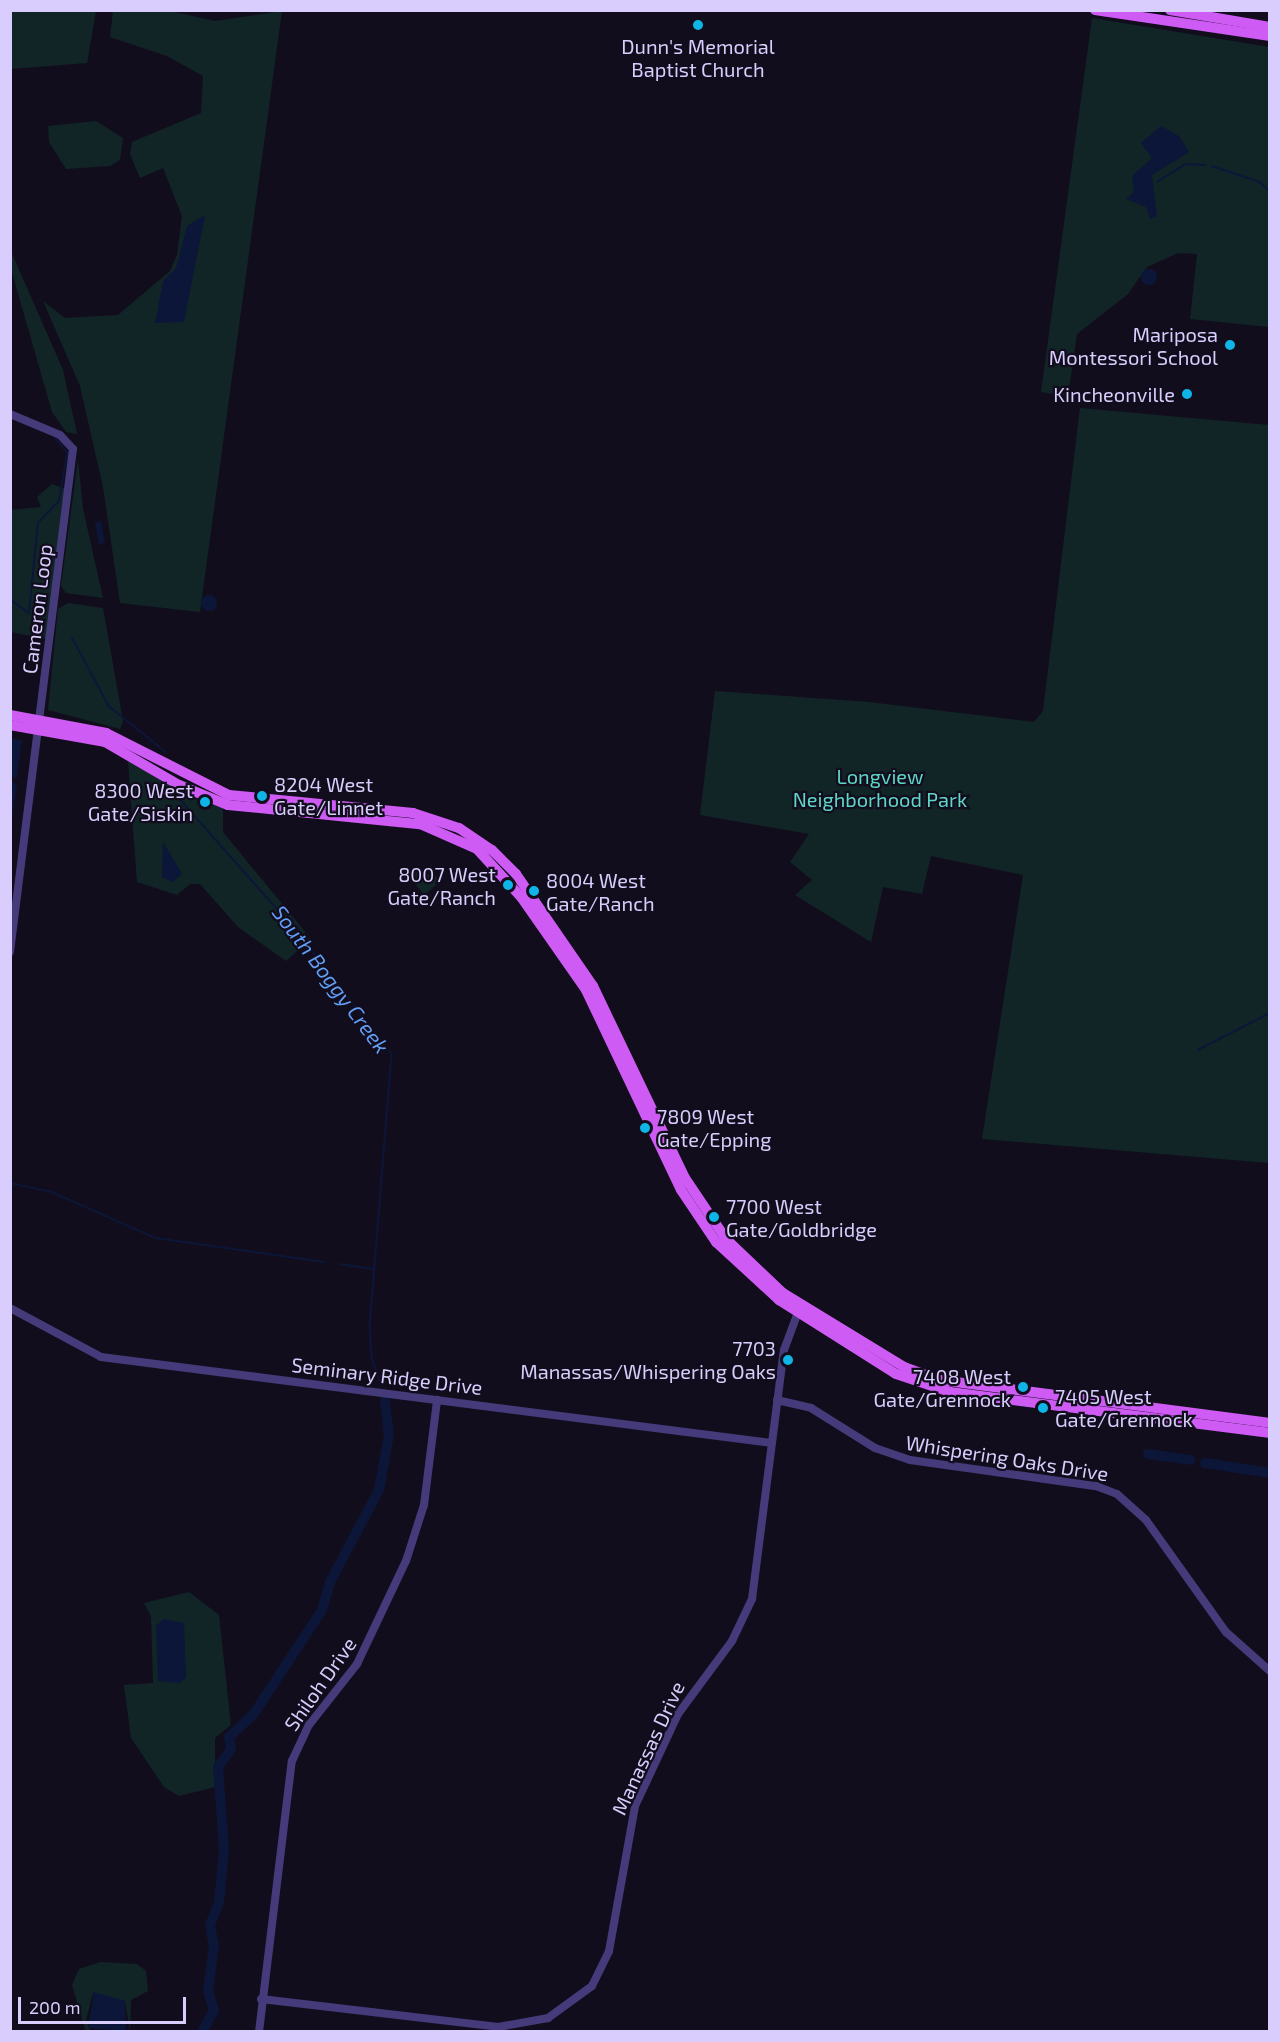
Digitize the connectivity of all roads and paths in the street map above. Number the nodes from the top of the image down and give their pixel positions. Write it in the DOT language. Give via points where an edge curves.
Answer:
graph roads {
  1 [pos="1095,10"];
  2 [pos="1170,10"];
  3 [pos="1269,27"];
  4 [pos="1269,36"];
  5 [pos="10,414"];
  6 [pos="10,715"];
  7 [pos="40,724"];
  8 [pos="10,725"];
  9 [pos="10,952"];
  10 [pos="10,1308"];
  11 [pos="799,1309"];
  12 [pos="437,1400"];
  13 [pos="777,1400"];
  14 [pos="1269,1423"];
  15 [pos="1269,1433"];
  16 [pos="771,1443"];
  17 [pos="1269,1671"];
  18 [pos="261,1999"];
  19 [pos="259,2031"];
  1 -- 4 [label="main road"];
  2 -- 3 [label="main road"];
  5 -- 7 [label="street, Cameron Loop" via="60,435 73,449"];
  6 -- 7 [label="main road"];
  7 -- 8 [label="main road"];
  7 -- 9 [label="street, Cameron Loop"];
  7 -- 11 [label="main road" via="120,738 219,792 267,803 420,814 459,828 492,850 516,874 593,986 704,1210 747,1261"];
  10 -- 12 [label="street, Seminary Ridge Drive" via="101,1358"];
  11 -- 13 [label="street, Manassas Drive" via="784,1350"];
  11 -- 14 [label="main road" via="904,1367 940,1380"];
  11 -- 15 [label="main road" via="896,1374 931,1388"];
  12 -- 16 [label="street, Seminary Ridge Drive"];
  12 -- 18 [label="street, Shiloh Drive" via="423,1505 406,1561 357,1664 309,1725 292,1761"];
  13 -- 16 [label="street, Manassas Drive"];
  13 -- 17 [label="street, Whispering Oaks Drive" via="811,1408 903,1459 1117,1494 1146,1520 1226,1632"];
  16 -- 18 [label="street, Manassas Drive" via="752,1599 732,1641 678,1714 635,1806 609,1951 584,1996 548,2018 498,2027"];
  18 -- 19 [label="street, Shiloh Drive"];
}
